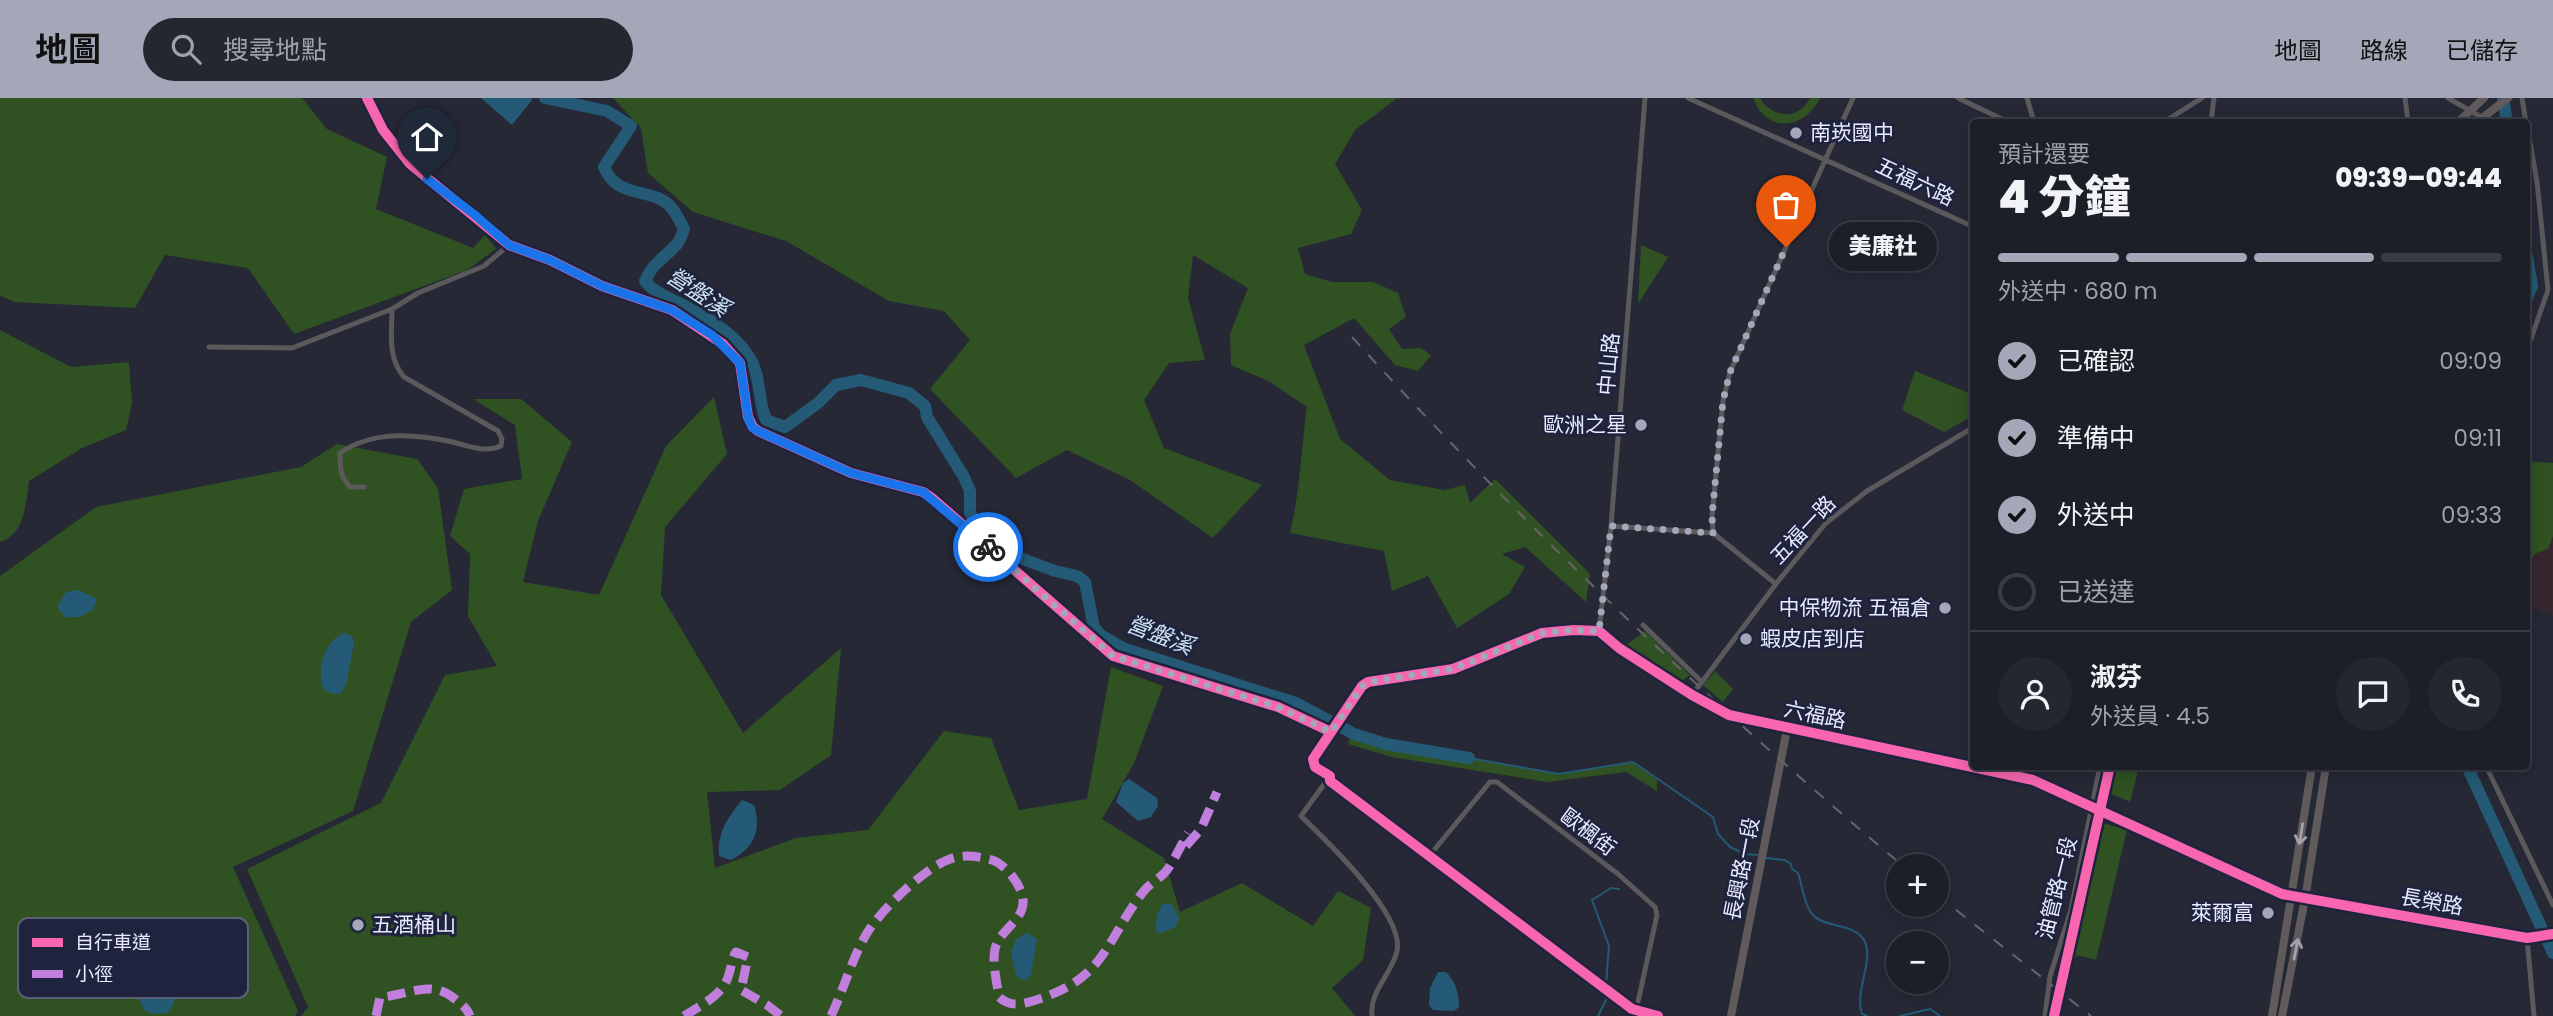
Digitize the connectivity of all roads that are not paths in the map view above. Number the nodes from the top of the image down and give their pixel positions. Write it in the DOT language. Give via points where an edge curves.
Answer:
graph roads {
  1 [pos="367,98"];
  2 [pos="1645,98"];
  3 [pos="1688,98"];
  4 [pos="1853,98"];
  5 [pos="1958,98"];
  6 [pos="2027,98"];
  7 [pos="2202,98"];
  8 [pos="2214,98"];
  9 [pos="2405,98"];
  10 [pos="2448,98"];
  11 [pos="2484,98"];
  12 [pos="2508,98"];
  13 [pos="2522,98"];
  14 [pos="2471,110"];
  15 [pos="2002,119"];
  16 [pos="2033,119"];
  17 [pos="2169,119"];
  18 [pos="2211,119"];
  19 [pos="2408,119"];
  20 [pos="2461,119"];
  21 [pos="2479,119"];
  22 [pos="2481,119"];
  23 [pos="2526,119"];
  24 [pos="2530,140"];
  25 [pos="1828,159"];
  26 [pos="1970,225"];
  27 [pos="509,245"];
  28 [pos="392,309"];
  29 [pos="2530,341"];
  30 [pos="209,347"];
  31 [pos="1970,429"];
  32 [pos="364,487"];
  33 [pos="1611,526"];
  34 [pos="1713,533"];
  35 [pos="1776,584"];
  36 [pos="1643,625"];
  37 [pos="1599,631"];
  38 [pos="1702,682"];
  39 [pos="1692,695"];
  40 [pos="1787,729"];
  41 [pos="1331,731"];
  42 [pos="1970,767"];
  43 [pos="1985,770"];
  44 [pos="2099,770"];
  45 [pos="2311,770"];
  46 [pos="2325,770"];
  47 [pos="2488,770"];
  48 [pos="1330,776"];
  49 [pos="2092,805"];
  50 [pos="1430,855"];
  51 [pos="2291,896"];
  52 [pos="2305,899"];
  53 [pos="2553,905"];
  54 [pos="2553,934"];
  55 [pos="2530,937"];
  56 [pos="1636,1011"];
  57 [pos="1373,1016"];
  58 [pos="1658,1016"];
  59 [pos="1731,1016"];
  60 [pos="2045,1016"];
  61 [pos="2272,1016"];
  62 [pos="2282,1016"];
  63 [pos="2534,1016"];
  1 -- 27 [label="street" via="383,130 410,164"];
  2 -- 33 [label="street, 中山路"];
  3 -- 25 [label="street, 五福六路"];
  4 -- 25 [label="street"];
  5 -- 15 [label="street"];
  6 -- 16 [label="street"];
  7 -- 17 [label="street"];
  8 -- 18 [label="street"];
  9 -- 19 [label="street"];
  10 -- 14 [label="street"];
  11 -- 14 [label="street"];
  12 -- 22 [label="street"];
  13 -- 23 [label="street"];
  14 -- 20 [label="street"];
  14 -- 21 [label="street"];
  24 -- 29 [label="street" via="2548,290"];
  25 -- 26 [label="street, 五福六路"];
  25 -- 34 [label="street" via="1730,372 1723,401"];
  27 -- 28 [label="street" via="484,266"];
  27 -- 41 [label="street" via="602,286 672,310 700,326 740,363 752,427 851,473 923,492 1113,656 1278,707"];
  28 -- 30 [label="street" via="292,348"];
  28 -- 32 [label="street" via="394,366 404,377 498,431 501,446 490,451 407,436 356,442 340,453 340,469 350,487"];
  31 -- 35 [label="street, 五福一路" via="1838,512"];
  33 -- 34 [label="street"];
  33 -- 37 [label="street, 中山路"];
  34 -- 35 [label="street"];
  35 -- 38 [label="street, 五福一路"];
  36 -- 38 [label="street"];
  37 -- 39 [label="street, 六福路"];
  37 -- 41 [label="street" via="1542,633 1453,669 1368,682"];
  38 -- 39 [label="street, 五福一路"];
  39 -- 40 [label="street, 六福路" via="1729,715"];
  40 -- 42 [label="street, 六福路"];
  40 -- 59 [label="street, 長興路一段"];
  41 -- 48 [label="street" via="1314,759 1315,767"];
  43 -- 49 [label="street, 六福路" via="2033,780"];
  44 -- 49 [label="street, 油管路一段"];
  45 -- 51 [label="street, one-way"];
  46 -- 52 [label="street"];
  47 -- 53 [label="street"];
  48 -- 50 [label="street" via="1330,781"];
  48 -- 57 [label="street" via="1301,816 1364,881 1397,933 1397,950 1373,998"];
  49 -- 51 [label="street, 六福路"];
  49 -- 60 [label="street, 油管路一段" via="2071,910 2050,976"];
  50 -- 56 [label="street"];
  50 -- 56 [label="street, 歐楓街" via="1490,782 1497,782 1655,907"];
  51 -- 52 [label="street, 六福路"];
  51 -- 61 [label="street"];
  52 -- 55 [label="street, 長榮路"];
  62 -- 52 [label="street, one-way"];
  54 -- 55 [label="street, 長榮路"];
  55 -- 63 [label="street"];
  56 -- 58 [label="street"];
}
